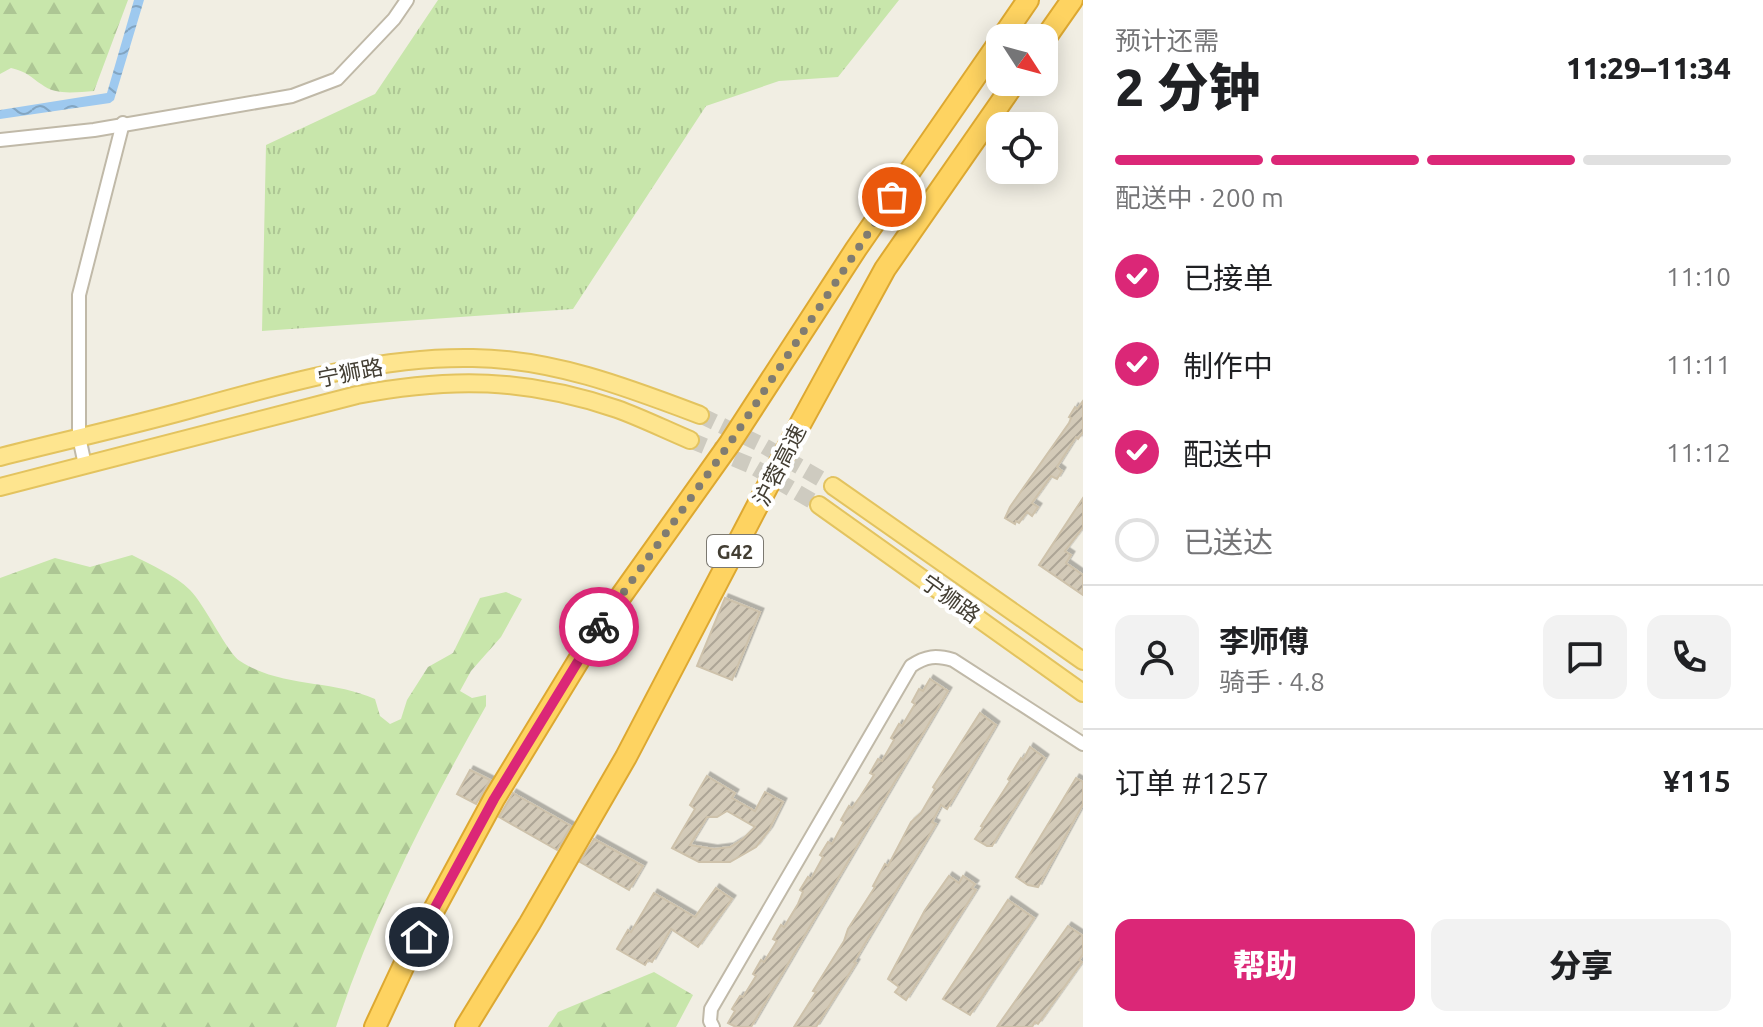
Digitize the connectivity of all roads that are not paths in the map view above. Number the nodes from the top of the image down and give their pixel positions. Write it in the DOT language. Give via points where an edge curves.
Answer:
graph roads {
  1 [pos="407,0"];
  2 [pos="1028,0"];
  3 [pos="1072,0"];
  4 [pos="1011,24"];
  5 [pos="1055,24"];
  6 [pos="986,61"];
  7 [pos="1005,96"];
  8 [pos="123,123"];
  9 [pos="0,140"];
  10 [pos="700,415"];
  11 [pos="79,437"];
  12 [pos="690,440"];
  13 [pos="0,457"];
  14 [pos="85,465"];
  15 [pos="833,486"];
  16 [pos="0,487"];
  17 [pos="819,505"];
  18 [pos="1083,661"];
  19 [pos="1083,693"];
  20 [pos="1083,744"];
  21 [pos="375,1027"];
  22 [pos="466,1027"];
  23 [pos="713,1027"];
  1 -- 8 [label="street" via="337,79 292,96"];
  2 -- 4 [label="highway, G42"];
  3 -- 5 [label="highway"];
  6 -- 21 [label="highway, G42" via="723,454 599,627 494,799"];
  7 -- 22 [label="highway, 沪蓉高速 / G42" via="885,269 626,757"];
  8 -- 9 [label="street"];
  8 -- 11 [label="street" via="79,295"];
  10 -- 11 [label="main road, 宁狮路" via="610,381 548,366 474,358 416,359"];
  11 -- 13 [label="main road, 宁狮路"];
  11 -- 14 [label="street"];
  12 -- 14 [label="main road, 宁狮路" via="617,409 548,390 465,382 357,395"];
  14 -- 16 [label="main road, 宁狮路"];
  15 -- 18 [label="main road, 宁狮路"];
  17 -- 19 [label="main road, 宁狮路"];
  20 -- 23 [label="street" via="953,660 923,658 911,666 711,1009"];
}
